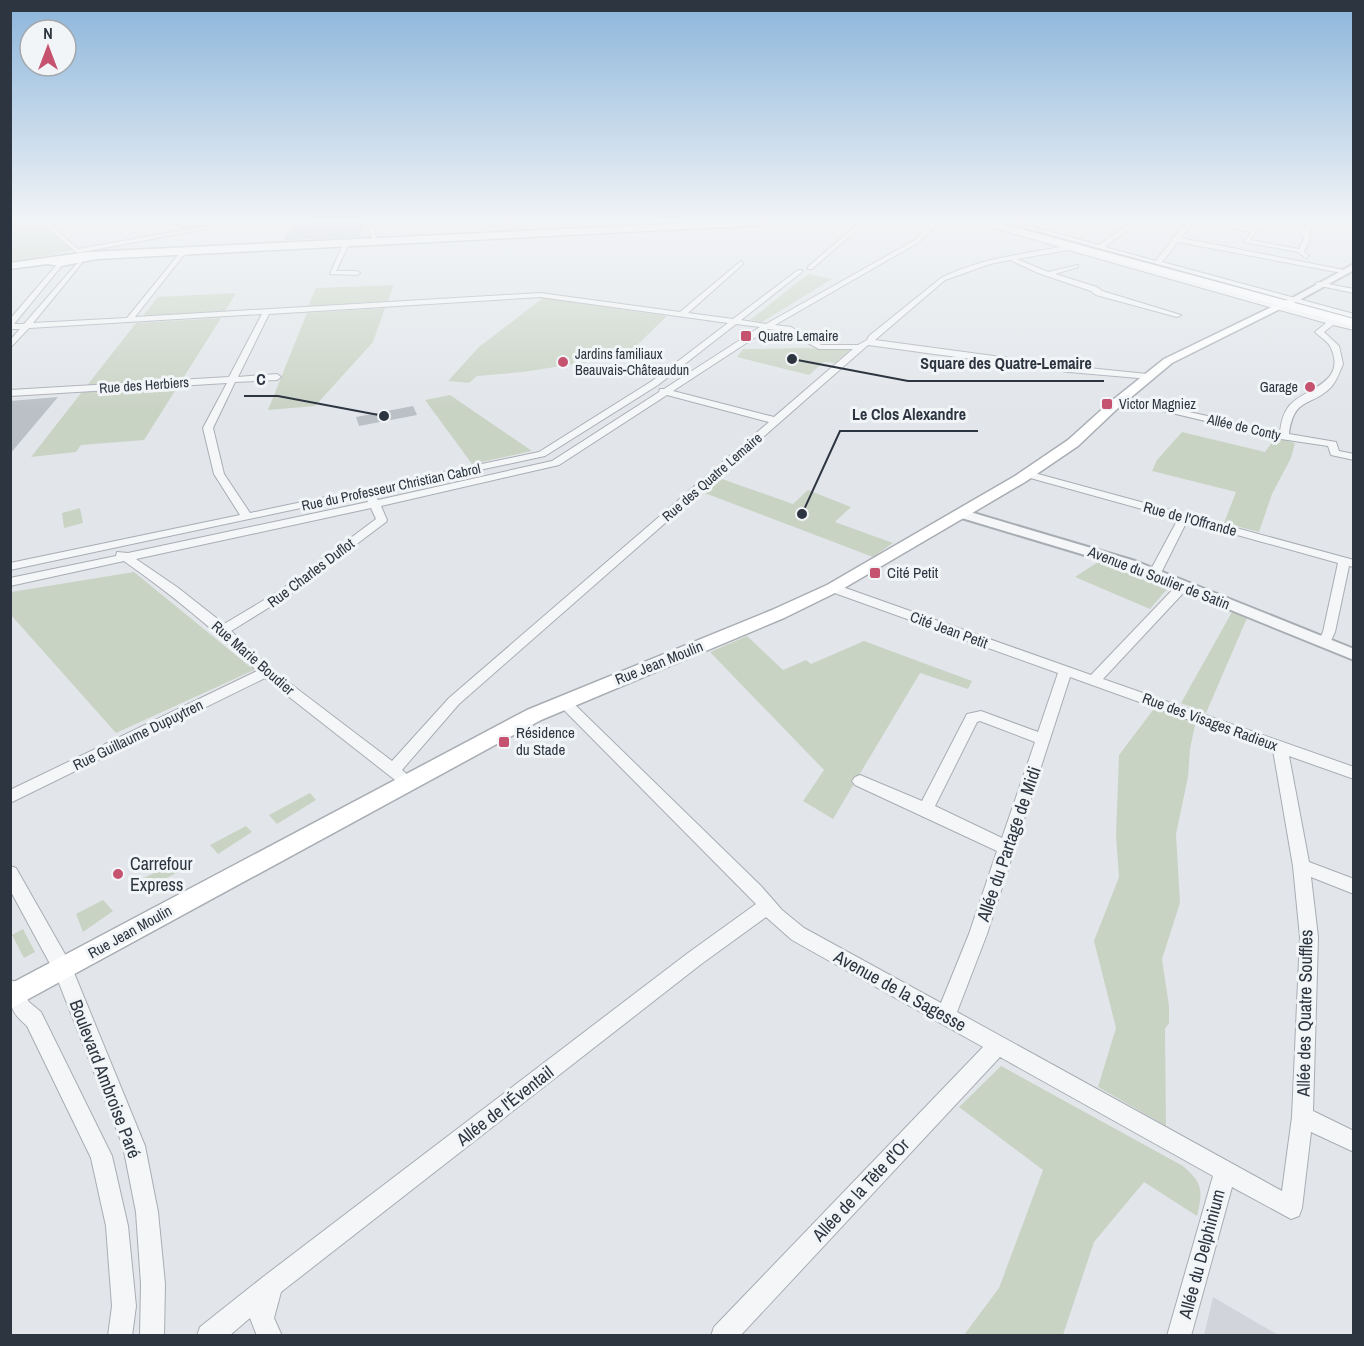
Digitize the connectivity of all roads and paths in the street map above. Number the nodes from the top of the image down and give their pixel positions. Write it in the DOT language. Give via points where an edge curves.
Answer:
graph roads {
  1 [pos="44,284"];
  2 [pos="58,284"];
  3 [pos="158,284"];
  4 [pos="717,284"];
  5 [pos="783,284"];
  6 [pos="841,284"];
  7 [pos="937,284"];
  8 [pos="1078,284"];
  9 [pos="1210,284"];
  10 [pos="1215,284"];
  11 [pos="1217,284"];
  12 [pos="1225,284"];
  13 [pos="1318,284"];
  14 [pos="56,291"];
  15 [pos="1353,291"];
  16 [pos="36,293"];
  17 [pos="1286,303"];
  18 [pos="267,311"];
  19 [pos="682,314"];
  20 [pos="1177,315"];
  21 [pos="129,320"];
  22 [pos="734,321"];
  23 [pos="1332,322"];
  24 [pos="1353,322"];
  25 [pos="10,326"];
  26 [pos="28,326"];
  27 [pos="767,326"];
  28 [pos="866,344"];
  29 [pos="10,346"];
  30 [pos="277,377"];
  31 [pos="1147,377"];
  32 [pos="233,379"];
  33 [pos="649,387"];
  34 [pos="668,392"];
  35 [pos="10,393"];
  36 [pos="1121,400"];
  37 [pos="777,421"];
  38 [pos="1281,436"];
  39 [pos="1353,457"];
  40 [pos="1027,474"];
  41 [pos="370,492"];
  42 [pos="376,504"];
  43 [pos="960,513"];
  44 [pos="247,517"];
  45 [pos="1184,517"];
  46 [pos="115,545"];
  47 [pos="125,558"];
  48 [pos="1349,563"];
  49 [pos="10,567"];
  50 [pos="1155,573"];
  51 [pos="10,582"];
  52 [pos="1184,586"];
  53 [pos="833,588"];
  54 [pos="223,630"];
  55 [pos="1324,642"];
  56 [pos="1353,655"];
  57 [pos="1066,670"];
  58 [pos="266,672"];
  59 [pos="1095,680"];
  60 [pos="564,702"];
  61 [pos="1044,740"];
  62 [pos="1280,748"];
  63 [pos="1353,773"];
  64 [pos="401,777"];
  65 [pos="860,781"];
  66 [pos="10,797"];
  67 [pos="926,808"];
  68 [pos="1007,848"];
  69 [pos="1301,866"];
  70 [pos="10,873"];
  71 [pos="1353,887"];
  72 [pos="767,906"];
  73 [pos="63,969"];
  74 [pos="12,993"];
  75 [pos="945,1015"];
  76 [pos="998,1045"];
  77 [pos="1302,1117"];
  78 [pos="1353,1142"];
  79 [pos="1225,1172"];
  80 [pos="1291,1208"];
  81 [pos="271,1285"];
  82 [pos="266,1327"];
  83 [pos="120,1335"];
  84 [pos="153,1335"];
  85 [pos="209,1335"];
  86 [pos="723,1335"];
  87 [pos="1179,1335"];
  1 -- 16 [label="street"];
  2 -- 14 [label="street"];
  3 -- 21 [label="street"];
  4 -- 19 [label="street"];
  5 -- 22 [label="street, Rue du Professeur Christian Cabrol"];
  6 -- 27 [label="street"];
  7 -- 28 [label="street, Rue des Quatre Lemaire"];
  8 -- 20 [label="street"];
  9 -- 17 [label="street"];
  10 -- 17 [label="main road"];
  11 -- 17 [label="main road"];
  12 -- 17 [label="street"];
  13 -- 15 [label="street"];
  13 -- 17 [label="street"];
  14 -- 16 [label="street"];
  14 -- 26 [label="street"];
  16 -- 25 [label="street"];
  17 -- 23 [label="street"];
  17 -- 24 [label="main road"];
  17 -- 31 [label="main road, Rue Jean Moulin" via="1168,362"];
  18 -- 19 [label="street" via="540,295"];
  18 -- 21 [label="street"];
  18 -- 32 [label="street"];
  19 -- 22 [label="street"];
  21 -- 26 [label="street"];
  22 -- 27 [label="street"];
  22 -- 33 [label="street, Rue du Professeur Christian Cabrol"];
  23 -- 24 [label="street"];
  23 -- 38 [label="street" via="1319,332 1335,346 1339,364 1335,374 1328,385 1294,406"];
  25 -- 26 [label="street"];
  26 -- 29 [label="street"];
  27 -- 28 [label="street" via="795,331 819,347"];
  27 -- 34 [label="street"];
  28 -- 31 [label="street"];
  28 -- 37 [label="street, Rue des Quatre Lemaire"];
  30 -- 32 [label="street, Rue des Herbiers"];
  31 -- 36 [label="main road, Rue Jean Moulin"];
  32 -- 35 [label="street, Rue des Herbiers"];
  32 -- 44 [label="street" via="208,428 219,474"];
  33 -- 34 [label="street"];
  33 -- 41 [label="street, Rue du Professeur Christian Cabrol" via="542,454"];
  34 -- 37 [label="street"];
  34 -- 42 [label="street" via="555,463"];
  36 -- 38 [label="street, Allée de Conty"];
  36 -- 40 [label="main road, Rue Jean Moulin" via="1073,443"];
  37 -- 64 [label="street, Rue des Quatre Lemaire" via="454,701"];
  38 -- 39 [label="street, Allée de Conty" via="1333,444 1334,453"];
  40 -- 43 [label="main road, Rue Jean Moulin"];
  40 -- 45 [label="street, Rue de l'Offrande"];
  41 -- 42 [label="street"];
  41 -- 44 [label="street, Rue du Professeur Christian Cabrol"];
  42 -- 47 [label="street"];
  42 -- 54 [label="street, Rue Charles Duflot" via="382,520 287,593"];
  43 -- 50 [label="street, Avenue du Soulier de Satin"];
  43 -- 53 [label="main road, Rue Jean Moulin"];
  44 -- 46 [label="street, Rue du Professeur Christian Cabrol"];
  45 -- 48 [label="street, Rue de l'Offrande"];
  45 -- 50 [label="street"];
  46 -- 47 [label="street, Rue Marie Boudier"];
  46 -- 49 [label="street, Rue du Professeur Christian Cabrol"];
  47 -- 51 [label="street"];
  47 -- 54 [label="street, Rue Marie Boudier"];
  48 -- 55 [label="street"];
  50 -- 52 [label="street, Avenue du Soulier de Satin"];
  52 -- 55 [label="street, Avenue du Soulier de Satin"];
  52 -- 59 [label="street"];
  53 -- 57 [label="street, Cité Jean Petit"];
  53 -- 60 [label="main road, Rue Jean Moulin"];
  54 -- 58 [label="street, Rue Marie Boudier"];
  55 -- 56 [label="street, Avenue du Soulier de Satin"];
  57 -- 59 [label="street, Rue des Visages Radieux"];
  57 -- 61 [label="street, Allée du Partage de Midi"];
  58 -- 64 [label="street, Rue Marie Boudier"];
  58 -- 66 [label="street, Rue Guillaume Dupuytren"];
  59 -- 62 [label="street, Rue des Visages Radieux"];
  60 -- 64 [label="main road, Rue Jean Moulin"];
  60 -- 72 [label="street, Avenue de la Sagesse"];
  61 -- 67 [label="street" via="981,716 972,718"];
  61 -- 68 [label="street, Allée du Partage de Midi"];
  62 -- 63 [label="street, Rue des Visages Radieux"];
  62 -- 69 [label="street, Allée des Quatre Souffles"];
  64 -- 73 [label="main road, Rue Jean Moulin"];
  65 -- 67 [label="street"];
  67 -- 68 [label="street"];
  68 -- 75 [label="street, Allée du Partage de Midi"];
  69 -- 71 [label="street"];
  69 -- 77 [label="street, Allée des Quatre Souffles" via="1309,937"];
  70 -- 73 [label="street, Boulevard Ambroise Paré"];
  72 -- 75 [label="street, Avenue de la Sagesse" via="798,934"];
  72 -- 81 [label="street, Allée de l'Éventail"];
  73 -- 74 [label="main road, Rue Jean Moulin"];
  73 -- 84 [label="street, Boulevard Ambroise Paré" via="134,1146 147,1212"];
  74 -- 83 [label="street, Boulevard Ambroise Paré" via="34,1019 101,1156 117,1226 124,1306"];
  75 -- 76 [label="street, Avenue de la Sagesse"];
  76 -- 79 [label="street, Avenue de la Sagesse"];
  76 -- 86 [label="street, Allée de la Tête d'Or"];
  77 -- 78 [label="street"];
  77 -- 80 [label="street, Allée des Quatre Souffles"];
  79 -- 80 [label="street, Avenue de la Sagesse"];
  79 -- 87 [label="street, Allée du Delphinium"];
  81 -- 82 [label="street"];
  81 -- 85 [label="street, Allée de l'Éventail"];
}
